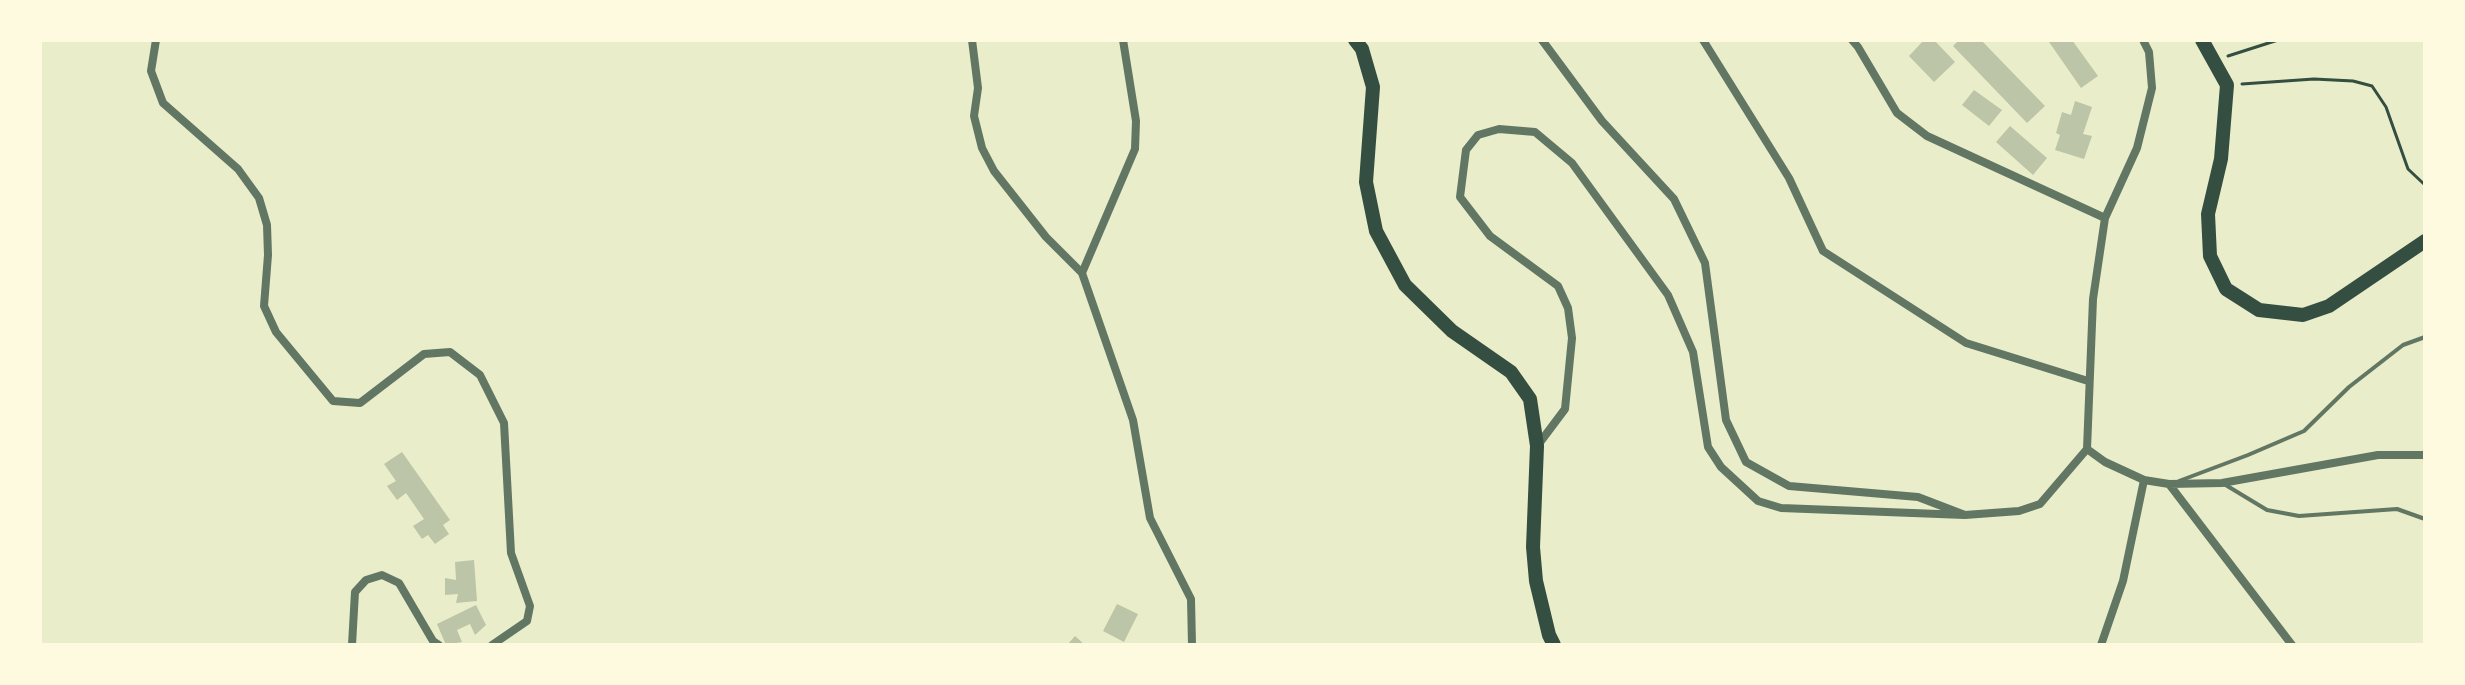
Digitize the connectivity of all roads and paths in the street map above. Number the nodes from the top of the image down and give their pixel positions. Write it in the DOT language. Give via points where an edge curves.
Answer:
graph roads {
  1 [pos="156,40"];
  2 [pos="972,40"];
  3 [pos="1123,40"];
  4 [pos="1355,40"];
  5 [pos="1542,40"];
  6 [pos="1703,40"];
  7 [pos="1852,40"];
  8 [pos="2143,40"];
  9 [pos="2202,40"];
  10 [pos="2278,40"];
  11 [pos="2214,60"];
  12 [pos="2227,85"];
  13 [pos="2425,185"];
  14 [pos="2105,218"];
  15 [pos="2425,241"];
  16 [pos="1082,273"];
  17 [pos="2425,337"];
  18 [pos="2088,381"];
  19 [pos="1537,446"];
  20 [pos="2087,449"];
  21 [pos="2425,455"];
  22 [pos="2144,480"];
  23 [pos="2222,483"];
  24 [pos="2169,484"];
  25 [pos="1965,515"];
  26 [pos="2425,519"];
  27 [pos="352,645"];
  28 [pos="439,645"];
  29 [pos="492,645"];
  30 [pos="1192,645"];
  31 [pos="1554,645"];
  32 [pos="2101,645"];
  33 [pos="2292,645"];
  1 -- 29 [label="street" via="151,71 163,103 238,169 259,198 267,225 264,306 276,332 333,401 360,403 424,354 450,352 480,375 504,423 511,553 530,606 527,621"];
  2 -- 16 [label="street" via="978,88 974,116 982,148 1046,237"];
  3 -- 16 [label="street" via="1136,121 1135,149"];
  4 -- 19 [label="highway" via="1373,87 1366,182 1376,231 1405,285 1452,331 1511,372 1530,399"];
  5 -- 25 [label="street" via="1602,121 1674,199 1705,263 1726,420 1746,462 1789,486 1918,497"];
  6 -- 18 [label="street" via="1789,178 1823,251 1966,343"];
  7 -- 14 [label="street" via="1897,113 1927,136"];
  8 -- 14 [label="street" via="2152,88 2137,148"];
  9 -- 11 [label="highway"];
  10 -- 11 [label="path"];
  11 -- 12 [label="highway"];
  12 -- 13 [label="path" via="2314,79 2372,86 2386,107 2408,169"];
  12 -- 15 [label="highway" via="2221,159 2208,214 2210,256 2226,289 2259,310 2303,315 2329,306"];
  14 -- 18 [label="street"];
  16 -- 30 [label="street" via="1133,420 1150,518 1191,599"];
  17 -- 24 [label="lane" via="2403,345 2304,431"];
  18 -- 20 [label="street"];
  19 -- 25 [label="street" via="1565,409 1572,338 1558,286 1490,236 1460,197 1466,150 1478,135 1499,129 1535,132 1572,163 1668,295 1693,352 1708,447 1721,467 1758,501 1781,508"];
  19 -- 31 [label="highway" via="1533,547 1536,581"];
  20 -- 22 [label="street"];
  20 -- 25 [label="street" via="2040,504"];
  21 -- 23 [label="street" via="2378,455"];
  22 -- 24 [label="street"];
  22 -- 32 [label="street" via="2123,581"];
  23 -- 24 [label="street"];
  23 -- 26 [label="lane" via="2267,510 2299,516 2397,509"];
  24 -- 33 [label="street"];
  27 -- 28 [label="street" via="355,592 366,580 382,575 399,583"];
}
